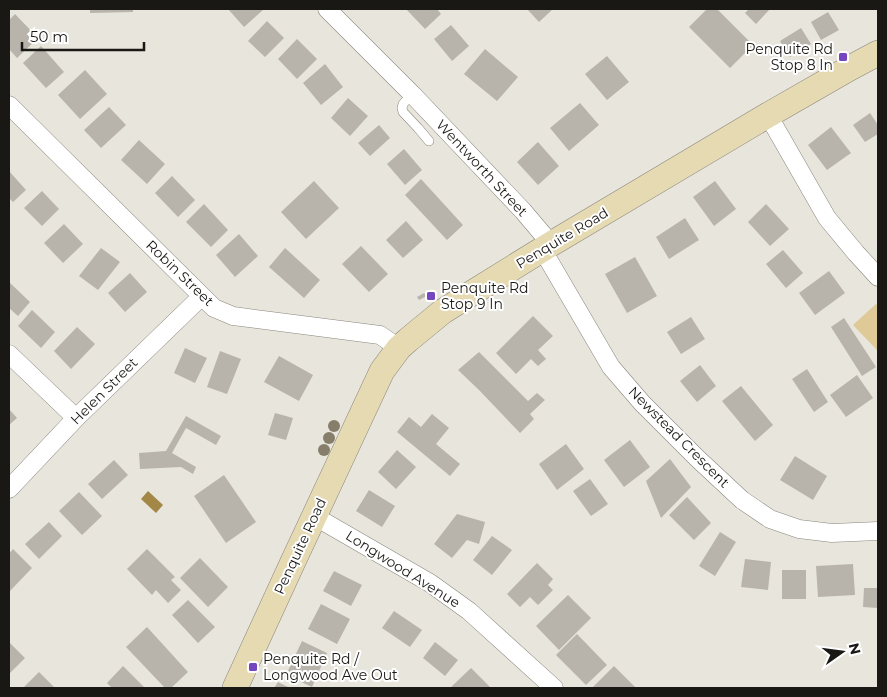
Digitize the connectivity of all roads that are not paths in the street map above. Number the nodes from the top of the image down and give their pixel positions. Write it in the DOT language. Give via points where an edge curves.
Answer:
graph roads {
  1 [pos="326,9"];
  2 [pos="878,53"];
  3 [pos="412,94"];
  4 [pos="9,105"];
  5 [pos="768,115"];
  6 [pos="429,141"];
  7 [pos="547,247"];
  8 [pos="878,277"];
  9 [pos="202,296"];
  10 [pos="399,348"];
  11 [pos="9,354"];
  12 [pos="76,418"];
  13 [pos="9,489"];
  14 [pos="314,516"];
  15 [pos="878,531"];
  16 [pos="235,688"];
  17 [pos="554,688"];
  1 -- 3 [label="street, Wentworth Street"];
  2 -- 5 [label="street, Penquite Road"];
  3 -- 6 [label="lane, Wentworth Street" via="403,104 403,112"];
  3 -- 7 [label="street, Wentworth Street" via="523,211"];
  4 -- 9 [label="street, Robin Street"];
  5 -- 7 [label="street, Penquite Road"];
  5 -- 8 [label="street" via="827,218"];
  7 -- 10 [label="street, Penquite Road" via="442,312"];
  7 -- 15 [label="street, Newstead Crescent" via="611,367 642,403 742,500 770,519 799,529 832,533"];
  9 -- 10 [label="street, Robin Street" via="214,308 233,316 380,336"];
  9 -- 12 [label="street, Helen Street"];
  10 -- 14 [label="street, Penquite Road" via="382,371"];
  11 -- 12 [label="street"];
  12 -- 13 [label="street, Helen Street"];
  14 -- 16 [label="street, Penquite Road"];
  14 -- 17 [label="street, Longwood Avenue" via="430,583 469,611"];
}
